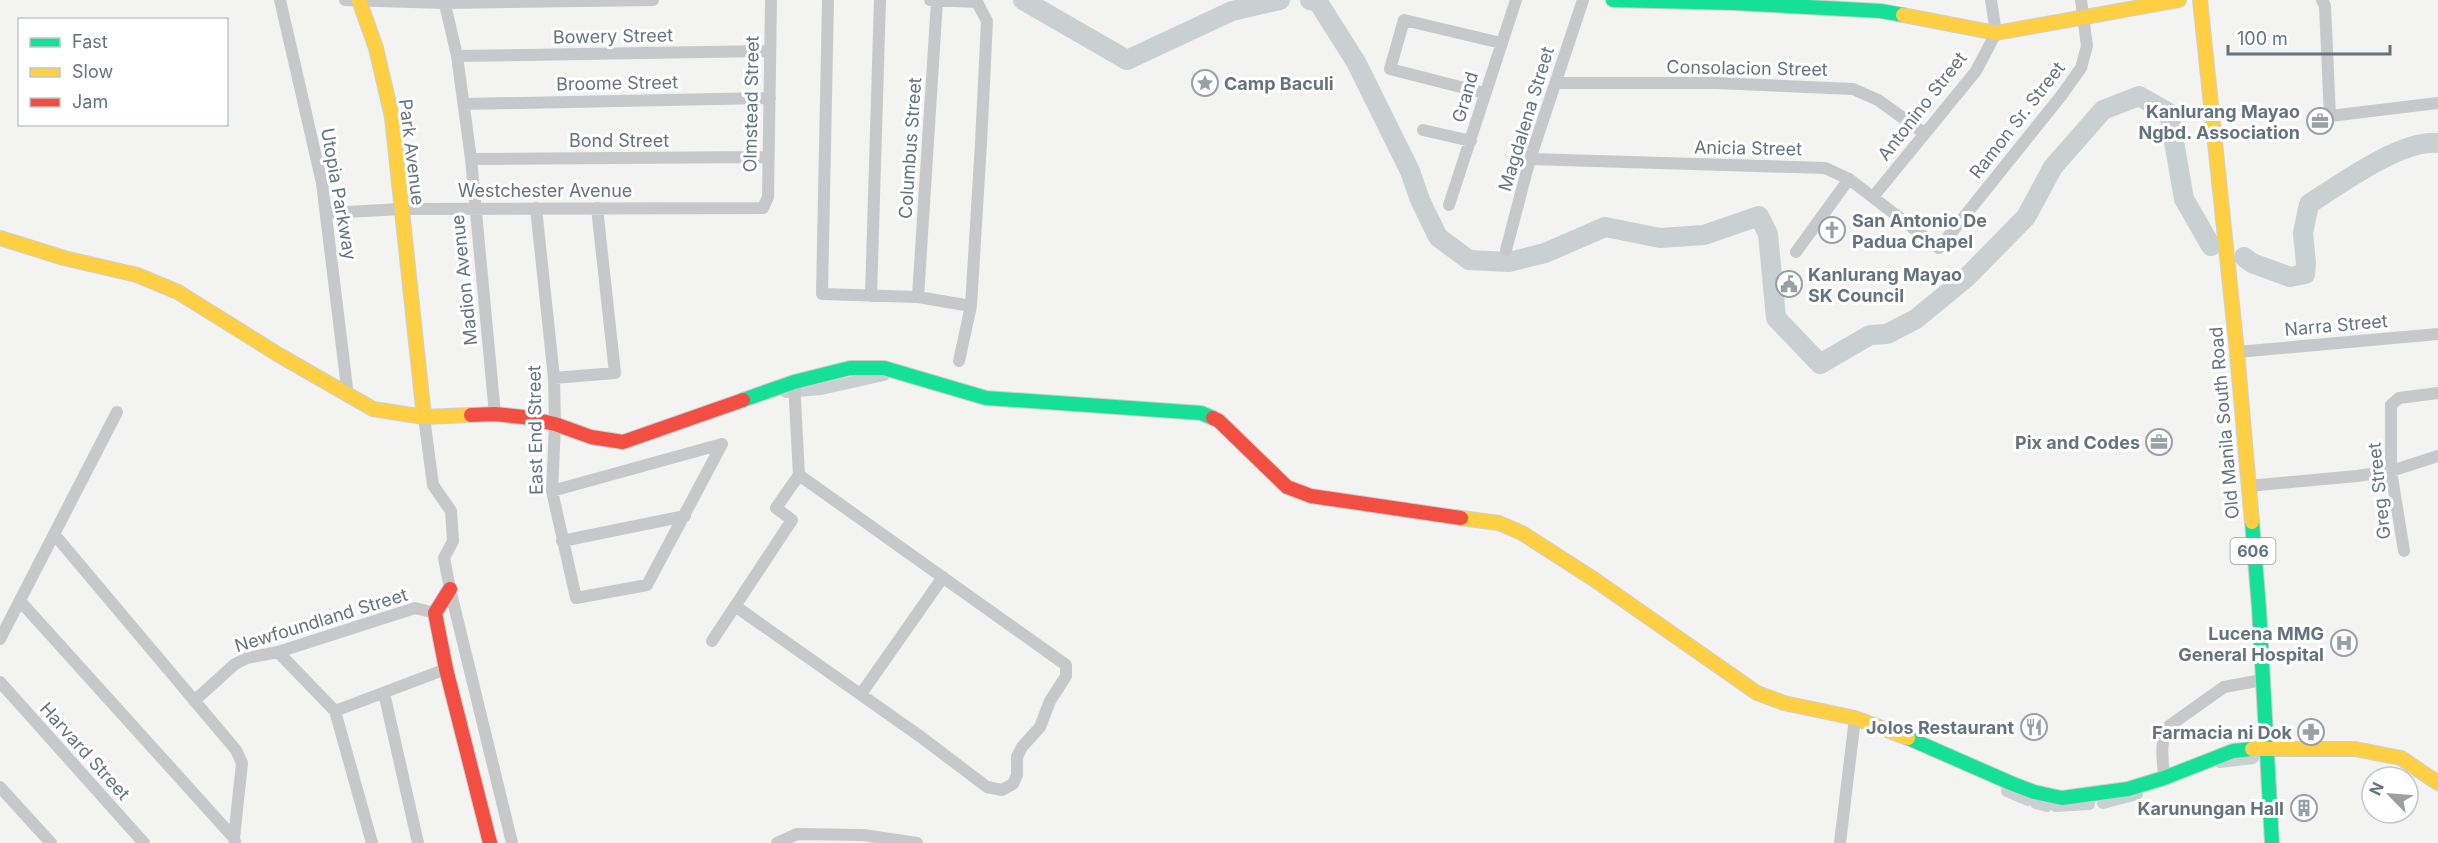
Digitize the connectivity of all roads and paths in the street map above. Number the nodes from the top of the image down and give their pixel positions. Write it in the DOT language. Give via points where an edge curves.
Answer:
graph roads {
  1 [pos="280,0"];
  2 [pos="345,0"];
  3 [pos="653,0"];
  4 [pos="771,0"];
  5 [pos="828,0"];
  6 [pos="880,0"];
  7 [pos="1516,0"];
  8 [pos="1583,0"];
  9 [pos="1613,0"];
  10 [pos="1991,0"];
  11 [pos="2081,0"];
  12 [pos="2179,0"];
  13 [pos="2200,0"];
  14 [pos="2322,0"];
  15 [pos="359,1"];
  16 [pos="444,1"];
  17 [pos="933,1"];
  18 [pos="977,1"];
  19 [pos="2083,18"];
  20 [pos="1996,33"];
  21 [pos="1501,43"];
  22 [pos="770,51"];
  23 [pos="457,56"];
  24 [pos="1556,83"];
  25 [pos="1484,93"];
  26 [pos="770,98"];
  27 [pos="2438,103"];
  28 [pos="464,104"];
  29 [pos="1423,130"];
  30 [pos="1924,133"];
  31 [pos="1471,141"];
  32 [pos="767,157"];
  33 [pos="471,159"];
  34 [pos="1530,159"];
  35 [pos="1849,179"];
  36 [pos="1873,196"];
  37 [pos="1449,205"];
  38 [pos="597,207"];
  39 [pos="536,208"];
  40 [pos="762,208"];
  41 [pos="402,209"];
  42 [pos="475,209"];
  43 [pos="327,213"];
  44 [pos="0,238"];
  45 [pos="1939,248"];
  46 [pos="1506,250"];
  47 [pos="1796,252"];
  48 [pos="871,296"];
  49 [pos="918,297"];
  50 [pos="971,306"];
  51 [pos="2438,334"];
  52 [pos="2237,352"];
  53 [pos="959,361"];
  54 [pos="554,378"];
  55 [pos="794,382"];
  56 [pos="2438,393"];
  57 [pos="348,396"];
  58 [pos="117,412"];
  59 [pos="495,414"];
  60 [pos="424,417"];
  61 [pos="555,424"];
  62 [pos="2438,456"];
  63 [pos="2391,471"];
  64 [pos="799,475"];
  65 [pos="2248,486"];
  66 [pos="552,491"];
  67 [pos="685,516"];
  68 [pos="54,534"];
  69 [pos="562,541"];
  70 [pos="2404,551"];
  71 [pos="943,577"];
  72 [pos="450,589"];
  73 [pos="20,601"];
  74 [pos="735,606"];
  75 [pos="435,613"];
  76 [pos="0,639"];
  77 [pos="711,641"];
  78 [pos="278,652"];
  79 [pos="446,669"];
  80 [pos="2262,680"];
  81 [pos="0,682"];
  82 [pos="384,693"];
  83 [pos="861,694"];
  84 [pos="194,701"];
  85 [pos="335,711"];
  86 [pos="1855,718"];
  87 [pos="2266,747"];
  88 [pos="2164,778"];
  89 [pos="2438,783"];
  90 [pos="0,787"];
  91 [pos="865,839"];
  92 [pos="234,841"];
  93 [pos="51,843"];
  94 [pos="144,843"];
  95 [pos="372,843"];
  96 [pos="418,843"];
  97 [pos="490,843"];
  98 [pos="512,843"];
  99 [pos="777,843"];
  100 [pos="917,843"];
  101 [pos="1840,843"];
  102 [pos="2272,843"];
  1 -- 43 [label="street, Utopia Parkway"];
  2 -- 15 [label="street"];
  3 -- 16 [label="street"];
  4 -- 22 [label="street, Olmstead Street"];
  5 -- 48 [label="street" via="822,294"];
  6 -- 48 [label="street"];
  7 -- 21 [label="street, Grand"];
  8 -- 24 [label="street, Magdalena Street"];
  9 -- 20 [label="street" via="1881,11"];
  10 -- 20 [label="street"];
  11 -- 19 [label="street, Ramon Sr. Street"];
  12 -- 19 [label="street"];
  13 -- 52 [label="street, Old Manila South Road / 606"];
  14 -- 27 [label="street" via="2329,57 2330,116"];
  15 -- 16 [label="street"];
  15 -- 41 [label="street, Park Avenue" via="376,48 392,117"];
  16 -- 23 [label="street, Madion Avenue"];
  17 -- 18 [label="street"];
  17 -- 49 [label="street, Columbus Street"];
  18 -- 50 [label="street" via="987,21"];
  19 -- 20 [label="street"];
  19 -- 45 [label="street, Ramon Sr. Street" via="2086,46 2081,68"];
  20 -- 30 [label="street, Antonino Street" via="1976,71"];
  21 -- 25 [label="street, Grand"];
  21 -- 25 [label="street" via="1404,21 1390,69"];
  22 -- 23 [label="street, Bowery Street"];
  22 -- 26 [label="street, Olmstead Street"];
  23 -- 28 [label="street, Madion Avenue"];
  24 -- 30 [label="street, Consolacion Street" via="1715,83 1853,89 1878,100"];
  24 -- 34 [label="street, Magdalena Street"];
  25 -- 31 [label="street, Grand"];
  26 -- 28 [label="street, Broome Street"];
  26 -- 32 [label="street, Olmstead Street"];
  28 -- 33 [label="street, Madion Avenue"];
  29 -- 31 [label="street"];
  30 -- 36 [label="street, Antonino Street"];
  31 -- 37 [label="street, Grand"];
  32 -- 33 [label="street, Bond Street"];
  32 -- 40 [label="street, Olmstead Street" via="768,197"];
  33 -- 42 [label="street, Madion Avenue"];
  34 -- 35 [label="street, Anicia Street" via="1825,168"];
  34 -- 46 [label="street, Magdalena Street"];
  35 -- 36 [label="street, Anicia Street"];
  35 -- 47 [label="street"];
  36 -- 45 [label="street, Anicia Street"];
  38 -- 39 [label="street, Westchester Avenue"];
  38 -- 40 [label="street, Westchester Avenue"];
  38 -- 54 [label="street" via="615,374"];
  39 -- 42 [label="street, Westchester Avenue"];
  39 -- 54 [label="street, East End Street"];
  41 -- 42 [label="street, Westchester Avenue"];
  41 -- 43 [label="street, Westchester Avenue"];
  41 -- 60 [label="street, Park Avenue"];
  42 -- 59 [label="street, Madion Avenue"];
  43 -- 57 [label="street, Utopia Parkway"];
  44 -- 57 [label="street" via="137,275 178,292"];
  48 -- 49 [label="street"];
  49 -- 50 [label="street"];
  50 -- 53 [label="street"];
  51 -- 52 [label="street, Narra Street"];
  52 -- 65 [label="street, Old Manila South Road / 606"];
  54 -- 61 [label="street, East End Street"];
  55 -- 61 [label="street" via="622,442 591,437"];
  55 -- 64 [label="street"];
  55 -- 86 [label="street" via="850,368 885,368 986,398 1201,413 1219,421 1287,488 1311,496 1499,523 1595,580 1757,693 1784,703"];
  56 -- 63 [label="street, Greg Street" via="2399,398 2391,405"];
  57 -- 60 [label="street" via="373,409"];
  58 -- 68 [label="street"];
  59 -- 60 [label="street"];
  59 -- 61 [label="street"];
  60 -- 72 [label="street" via="433,485 451,511 453,541 444,558"];
  61 -- 66 [label="street, East End Street"];
  62 -- 63 [label="street"];
  63 -- 65 [label="street"];
  63 -- 70 [label="street, Greg Street"];
  64 -- 71 [label="street"];
  64 -- 74 [label="street" via="776,508 792,520"];
  65 -- 80 [label="street, Old Manila South Road / 606"];
  66 -- 67 [label="street, East End Street" via="722,444"];
  66 -- 69 [label="street, East End Street"];
  67 -- 69 [label="street"];
  67 -- 69 [label="street, East End Street" via="647,585 576,598"];
  68 -- 73 [label="street"];
  68 -- 84 [label="street"];
  71 -- 83 [label="street"];
  71 -- 83 [label="street" via="1066,665 1066,676 1040,727 1017,757 1013,784 1002,790 987,787"];
  72 -- 75 [label="street"];
  72 -- 98 [label="street"];
  73 -- 76 [label="street"];
  73 -- 92 [label="street"];
  74 -- 77 [label="street"];
  74 -- 83 [label="street"];
  75 -- 78 [label="street, Newfoundland Street" via="415,608"];
  75 -- 79 [label="street"];
  78 -- 84 [label="street, Newfoundland Street" via="235,664"];
  78 -- 85 [label="street"];
  79 -- 82 [label="street"];
  79 -- 97 [label="street"];
  80 -- 87 [label="street, Old Manila South Road / 606"];
  80 -- 88 [label="street" via="2224,687 2169,726 2162,746"];
  81 -- 94 [label="street, Harvard Street"];
  82 -- 85 [label="street"];
  82 -- 96 [label="street"];
  84 -- 92 [label="street" via="236,750 242,763"];
  85 -- 95 [label="street"];
  86 -- 88 [label="street" via="2034,792 2062,798 2128,789"];
  86 -- 101 [label="street"];
  87 -- 88 [label="street" via="2233,751"];
  87 -- 89 [label="street" via="2355,749 2401,758"];
  87 -- 102 [label="street, Old Manila South Road / 606"];
  90 -- 93 [label="street"];
  91 -- 99 [label="street" via="797,834"];
  91 -- 100 [label="street"];
}
